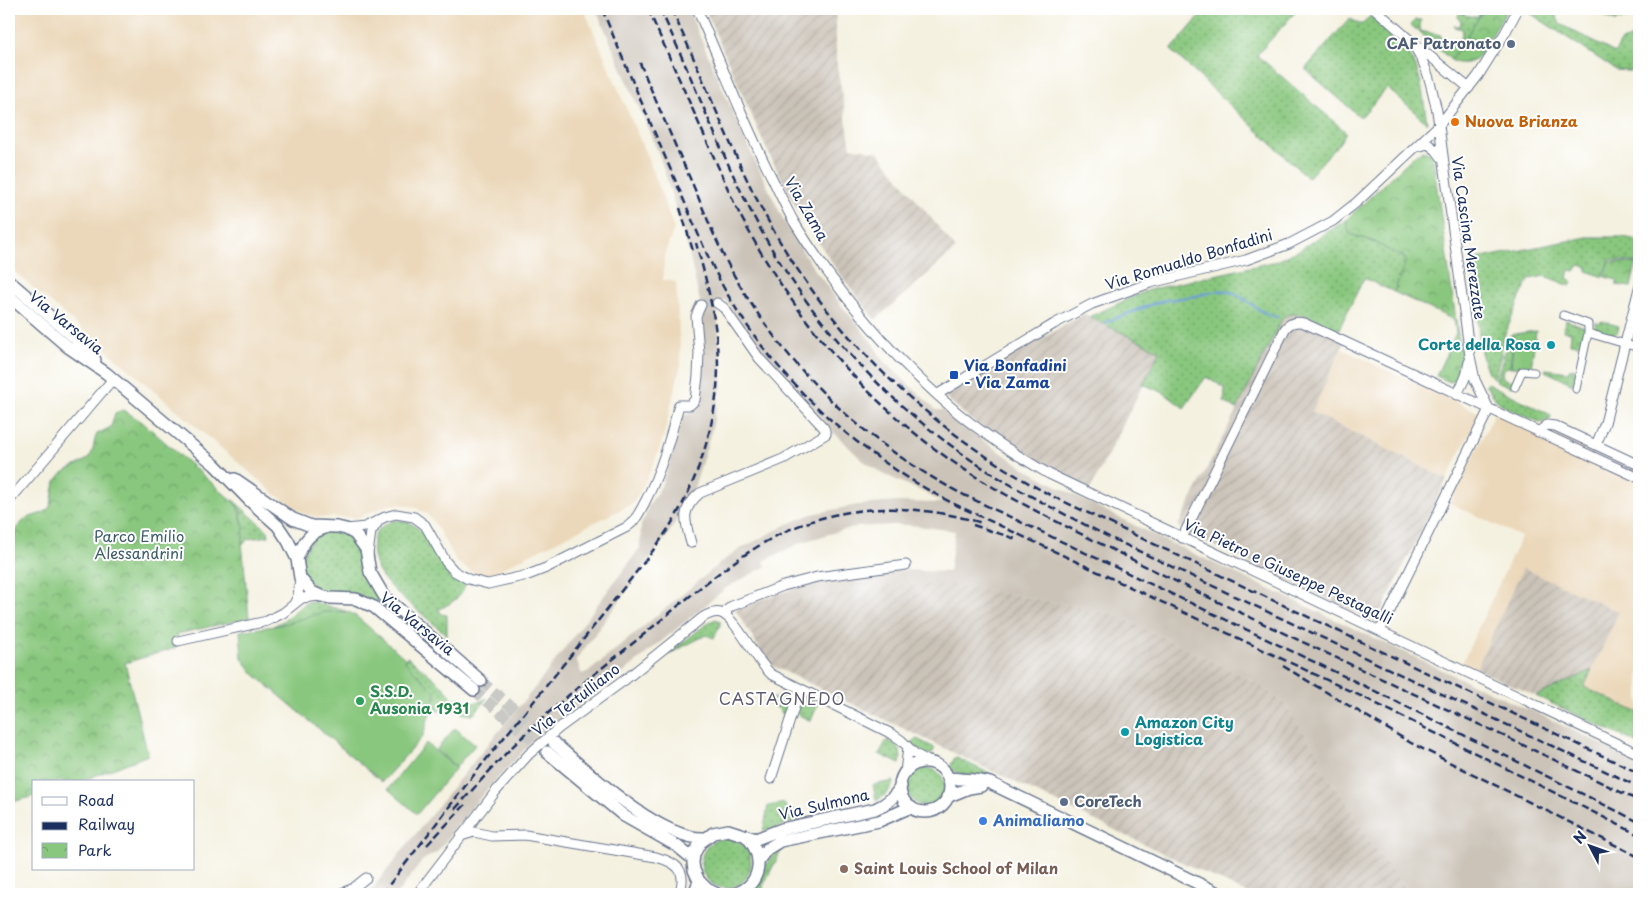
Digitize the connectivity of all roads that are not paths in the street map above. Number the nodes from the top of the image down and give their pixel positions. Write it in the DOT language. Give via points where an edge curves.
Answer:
graph roads {
  1 [pos="697,9"];
  2 [pos="1374,9"];
  3 [pos="1518,9"];
  4 [pos="1410,40"];
  5 [pos="1470,88"];
  6 [pos="1440,124"];
  7 [pos="1415,148"];
  8 [pos="1442,158"];
  9 [pos="9,281"];
  10 [pos="1639,288"];
  11 [pos="9,296"];
  12 [pos="717,303"];
  13 [pos="701,305"];
  14 [pos="1563,315"];
  15 [pos="1588,333"];
  16 [pos="1625,344"];
  17 [pos="1639,348"];
  18 [pos="1470,356"];
  19 [pos="1534,372"];
  20 [pos="110,376"];
  21 [pos="1515,387"];
  22 [pos="1576,389"];
  23 [pos="938,394"];
  24 [pos="1457,395"];
  25 [pos="1489,409"];
  26 [pos="1538,432"];
  27 [pos="1596,445"];
  28 [pos="215,465"];
  29 [pos="1639,465"];
  30 [pos="1639,478"];
  31 [pos="9,501"];
  32 [pos="378,521"];
  33 [pos="327,527"];
  34 [pos="346,529"];
  35 [pos="1182,538"];
  36 [pos="691,543"];
  37 [pos="367,557"];
  38 [pos="297,559"];
  39 [pos="906,565"];
  40 [pos="300,578"];
  41 [pos="321,596"];
  42 [pos="294,604"];
  43 [pos="726,616"];
  44 [pos="1380,632"];
  45 [pos="178,641"];
  46 [pos="800,689"];
  47 [pos="908,747"];
  48 [pos="1639,754"];
  49 [pos="932,763"];
  50 [pos="905,772"];
  51 [pos="948,778"];
  52 [pos="772,779"];
  53 [pos="901,786"];
  54 [pos="999,788"];
  55 [pos="947,798"];
  56 [pos="911,807"];
  57 [pos="461,836"];
  58 [pos="746,836"];
  59 [pos="704,838"];
  60 [pos="693,859"];
  61 [pos="758,861"];
  62 [pos="366,878"];
  63 [pos="699,881"];
  64 [pos="339,894"];
  65 [pos="417,894"];
  66 [pos="679,894"];
  67 [pos="694,894"];
  68 [pos="717,894"];
  69 [pos="734,894"];
  70 [pos="1220,894"];
  1 -- 23 [label="street, Via Zama" via="752,138 794,221 868,324"];
  2 -- 4 [label="street"];
  3 -- 5 [label="street, Via Romualdo Bonfadini"];
  4 -- 5 [label="street"];
  4 -- 6 [label="street, Via Cascina Merezzate" via="1428,72"];
  5 -- 6 [label="street, Via Romualdo Bonfadini"];
  6 -- 7 [label="street, Via Romualdo Bonfadini"];
  6 -- 8 [label="street, Via Cascina Merezzate"];
  7 -- 8 [label="street" via="1428,144"];
  7 -- 23 [label="street, Via Romualdo Bonfadini" via="1357,202 1312,233 1246,260 1150,283 1092,304"];
  8 -- 18 [label="street, Via Cascina Merezzate"];
  9 -- 20 [label="street, Via Varsavia" via="75,338"];
  10 -- 16 [label="street"];
  11 -- 20 [label="street, Via Varsavia" via="68,347"];
  12 -- 36 [label="street" via="724,308 759,358 826,434 783,459 700,493 690,503 685,516"];
  13 -- 32 [label="street" via="696,316 699,361 695,400 690,405 679,405 655,482 634,522 624,529 546,568 488,584 458,574 418,519 396,514"];
  14 -- 15 [label="street" via="1588,324"];
  15 -- 16 [label="street"];
  15 -- 22 [label="street"];
  16 -- 17 [label="street"];
  16 -- 27 [label="street" via="1605,423"];
  18 -- 24 [label="street" via="1466,376"];
  18 -- 25 [label="street, Via Cascina Merezzate" via="1475,380"];
  19 -- 21 [label="street" via="1522,371"];
  20 -- 28 [label="street, Via Varsavia"];
  20 -- 31 [label="street"];
  23 -- 35 [label="street, Via Pietro e Giuseppe Pestagalli" via="973,424 1026,461"];
  24 -- 25 [label="street"];
  24 -- 35 [label="street" via="1302,323 1292,322 1285,329"];
  25 -- 26 [label="street"];
  25 -- 44 [label="street"];
  26 -- 27 [label="street" via="1552,425"];
  26 -- 30 [label="street"];
  27 -- 29 [label="street"];
  28 -- 33 [label="street, Via Varsavia" via="292,519 311,526"];
  28 -- 38 [label="street, Via Varsavia" via="278,526"];
  32 -- 34 [label="street" via="365,527"];
  32 -- 37 [label="street" via="371,532"];
  33 -- 34 [label="street, Via Varsavia"];
  33 -- 38 [label="street" via="310,535"];
  34 -- 37 [label="street, Via Varsavia" via="362,541"];
  35 -- 44 [label="street, Via Pietro e Giuseppe Pestagalli"];
  37 -- 41 [label="street, Via Varsavia" via="373,579 388,601 478,686 374,607 350,598"];
  38 -- 40 [label="street, Via Varsavia"];
  39 -- 43 [label="street" via="805,580 732,606"];
  40 -- 41 [label="street" via="312,592"];
  40 -- 42 [label="street"];
  41 -- 42 [label="street" via="302,598"];
  42 -- 45 [label="street" via="267,620"];
  43 -- 46 [label="street" via="766,670"];
  43 -- 57 [label="street, Via Tertulliano" via="716,612 706,615 549,737 516,768"];
  44 -- 48 [label="street, Via Pietro e Giuseppe Pestagalli"];
  46 -- 47 [label="street" via="892,734"];
  46 -- 52 [label="street"];
  47 -- 49 [label="street"];
  47 -- 50 [label="street"];
  49 -- 50 [label="street" via="916,764"];
  49 -- 51 [label="street" via="943,769"];
  50 -- 53 [label="street"];
  51 -- 54 [label="street" via="984,781"];
  51 -- 55 [label="street"];
  53 -- 56 [label="street" via="904,799"];
  53 -- 58 [label="street, Via Sulmona" via="884,805 875,809 782,829 762,838"];
  54 -- 55 [label="street" via="976,786"];
  54 -- 70 [label="street"];
  55 -- 56 [label="street" via="931,811"];
  56 -- 61 [label="street, Via Sulmona" via="879,821 780,841 767,849"];
  57 -- 65 [label="street, Via Tertulliano"];
  57 -- 66 [label="street" via="474,832 492,836 526,835 656,856 679,869 682,880"];
  58 -- 59 [label="street, Via Sulmona" via="720,830"];
  58 -- 61 [label="street" via="755,848"];
  59 -- 60 [label="street"];
  59 -- 60 [label="street" via="678,834 641,813 551,748 618,812 677,846"];
  60 -- 63 [label="street"];
  61 -- 69 [label="street, Via Sulmona" via="752,882"];
  62 -- 64 [label="street"];
  63 -- 67 [label="street"];
  63 -- 68 [label="street"];
}
